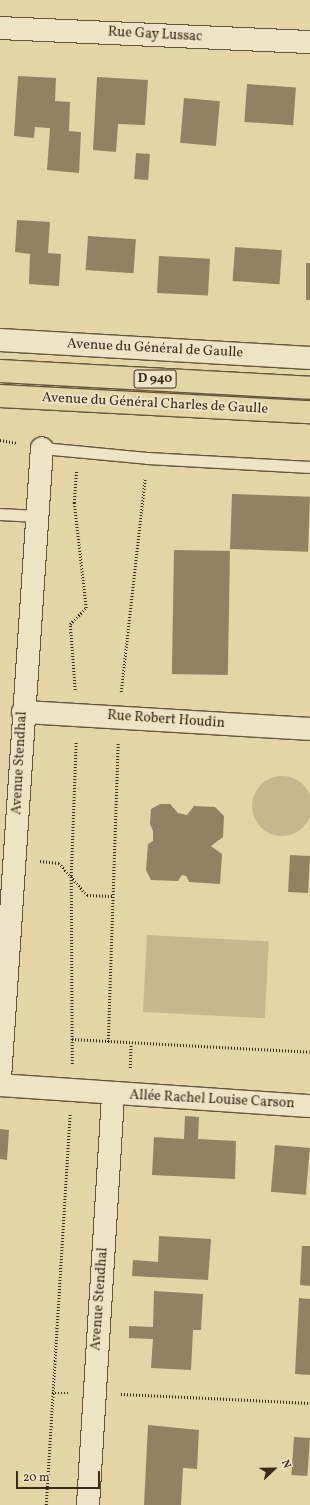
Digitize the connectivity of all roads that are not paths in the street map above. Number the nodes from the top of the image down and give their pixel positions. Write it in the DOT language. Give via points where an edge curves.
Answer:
graph roads {
  1 [pos="0,28"];
  2 [pos="310,42"];
  3 [pos="0,340"];
  4 [pos="310,358"];
  5 [pos="0,371"];
  6 [pos="310,388"];
  7 [pos="0,396"];
  8 [pos="310,412"];
  9 [pos="42,448"];
  10 [pos="310,467"];
  11 [pos="0,514"];
  12 [pos="38,516"];
  13 [pos="23,712"];
  14 [pos="310,729"];
  15 [pos="0,1078"];
  16 [pos="0,1085"];
  17 [pos="113,1094"];
  18 [pos="310,1106"];
  19 [pos="88,1505"];
  1 -- 2 [label="street, Rue Gay Lussac"];
  3 -- 4 [label="street, Avenue du Général de Gaulle"];
  5 -- 6 [label="main road, Avenue du Général Charles de Gaulle / D 940"];
  7 -- 8 [label="main road, Avenue du Général Charles de Gaulle / D 940"];
  9 -- 10 [label="lane" via="147,458"];
  9 -- 12 [label="street, Avenue Stendhal"];
  11 -- 12 [label="lane"];
  12 -- 13 [label="street, Avenue Stendhal"];
  13 -- 14 [label="street, Rue Robert Houdin"];
  13 -- 15 [label="street, Avenue Stendhal"];
  16 -- 17 [label="street, Allée Rachel Louise Carson"];
  17 -- 18 [label="street, Allée Rachel Louise Carson"];
  17 -- 19 [label="street, Avenue Stendhal"];
}
